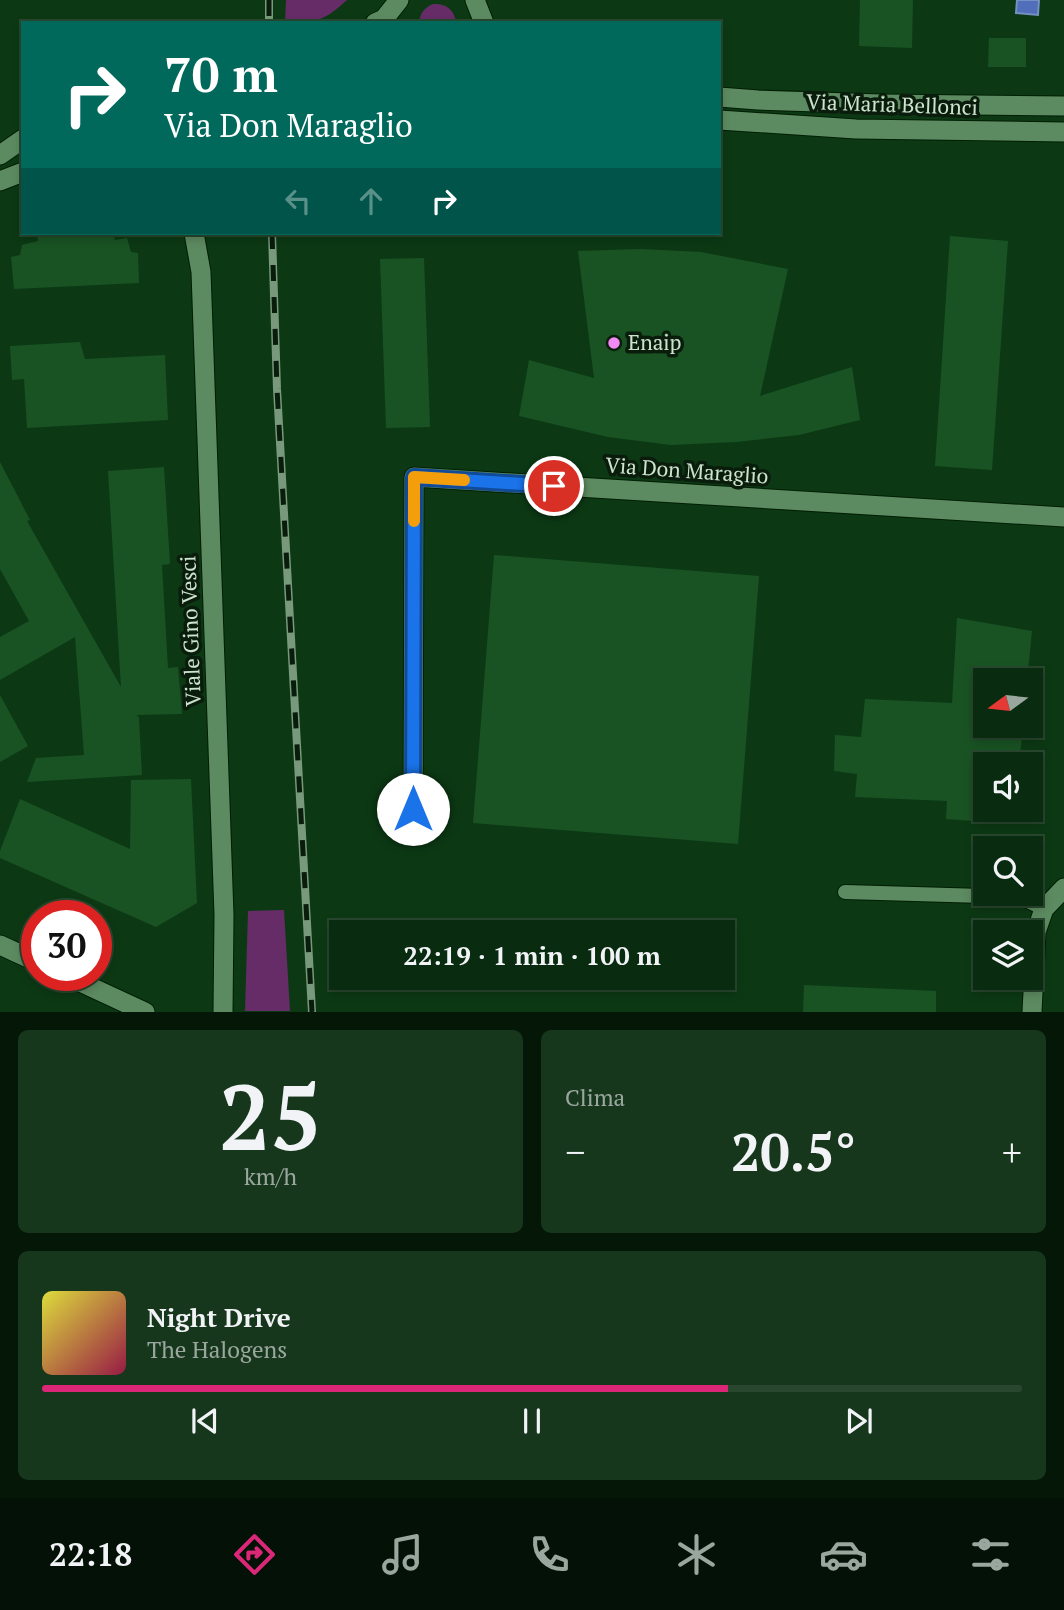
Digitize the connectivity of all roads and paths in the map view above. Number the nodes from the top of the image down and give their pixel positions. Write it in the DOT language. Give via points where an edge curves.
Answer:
graph roads {
  1 [pos="475,0"];
  2 [pos="396,9"];
  3 [pos="380,21"];
  4 [pos="484,21"];
  5 [pos="721,97"];
  6 [pos="1064,106"];
  7 [pos="721,120"];
  8 [pos="1064,132"];
  9 [pos="21,140"];
  10 [pos="0,155"];
  11 [pos="21,173"];
  12 [pos="0,181"];
  13 [pos="193,238"];
  14 [pos="1064,517"];
  15 [pos="413,836"];
  16 [pos="1064,888"];
  17 [pos="845,892"];
  18 [pos="1044,909"];
  19 [pos="0,945"];
  20 [pos="21,955"];
  21 [pos="100,991"];
  22 [pos="145,1012"];
  23 [pos="223,1012"];
  24 [pos="1032,1012"];
  1 -- 4 [label="street"];
  2 -- 3 [label="street"];
  5 -- 6 [label="street, Via Maria Bellonci"];
  7 -- 8 [label="street, Via Maria Bellonci" via="856,129"];
  9 -- 10 [label="street"];
  11 -- 12 [label="street"];
  13 -- 23 [label="street, Viale Gino Vesci" via="201,272 224,901"];
  14 -- 15 [label="street, Via Don Maraglio" via="414,477"];
  16 -- 18 [label="street"];
  17 -- 18 [label="lane" via="1020,897"];
  18 -- 24 [label="street" via="1036,932"];
  19 -- 20 [label="street"];
  21 -- 22 [label="street"];
}
